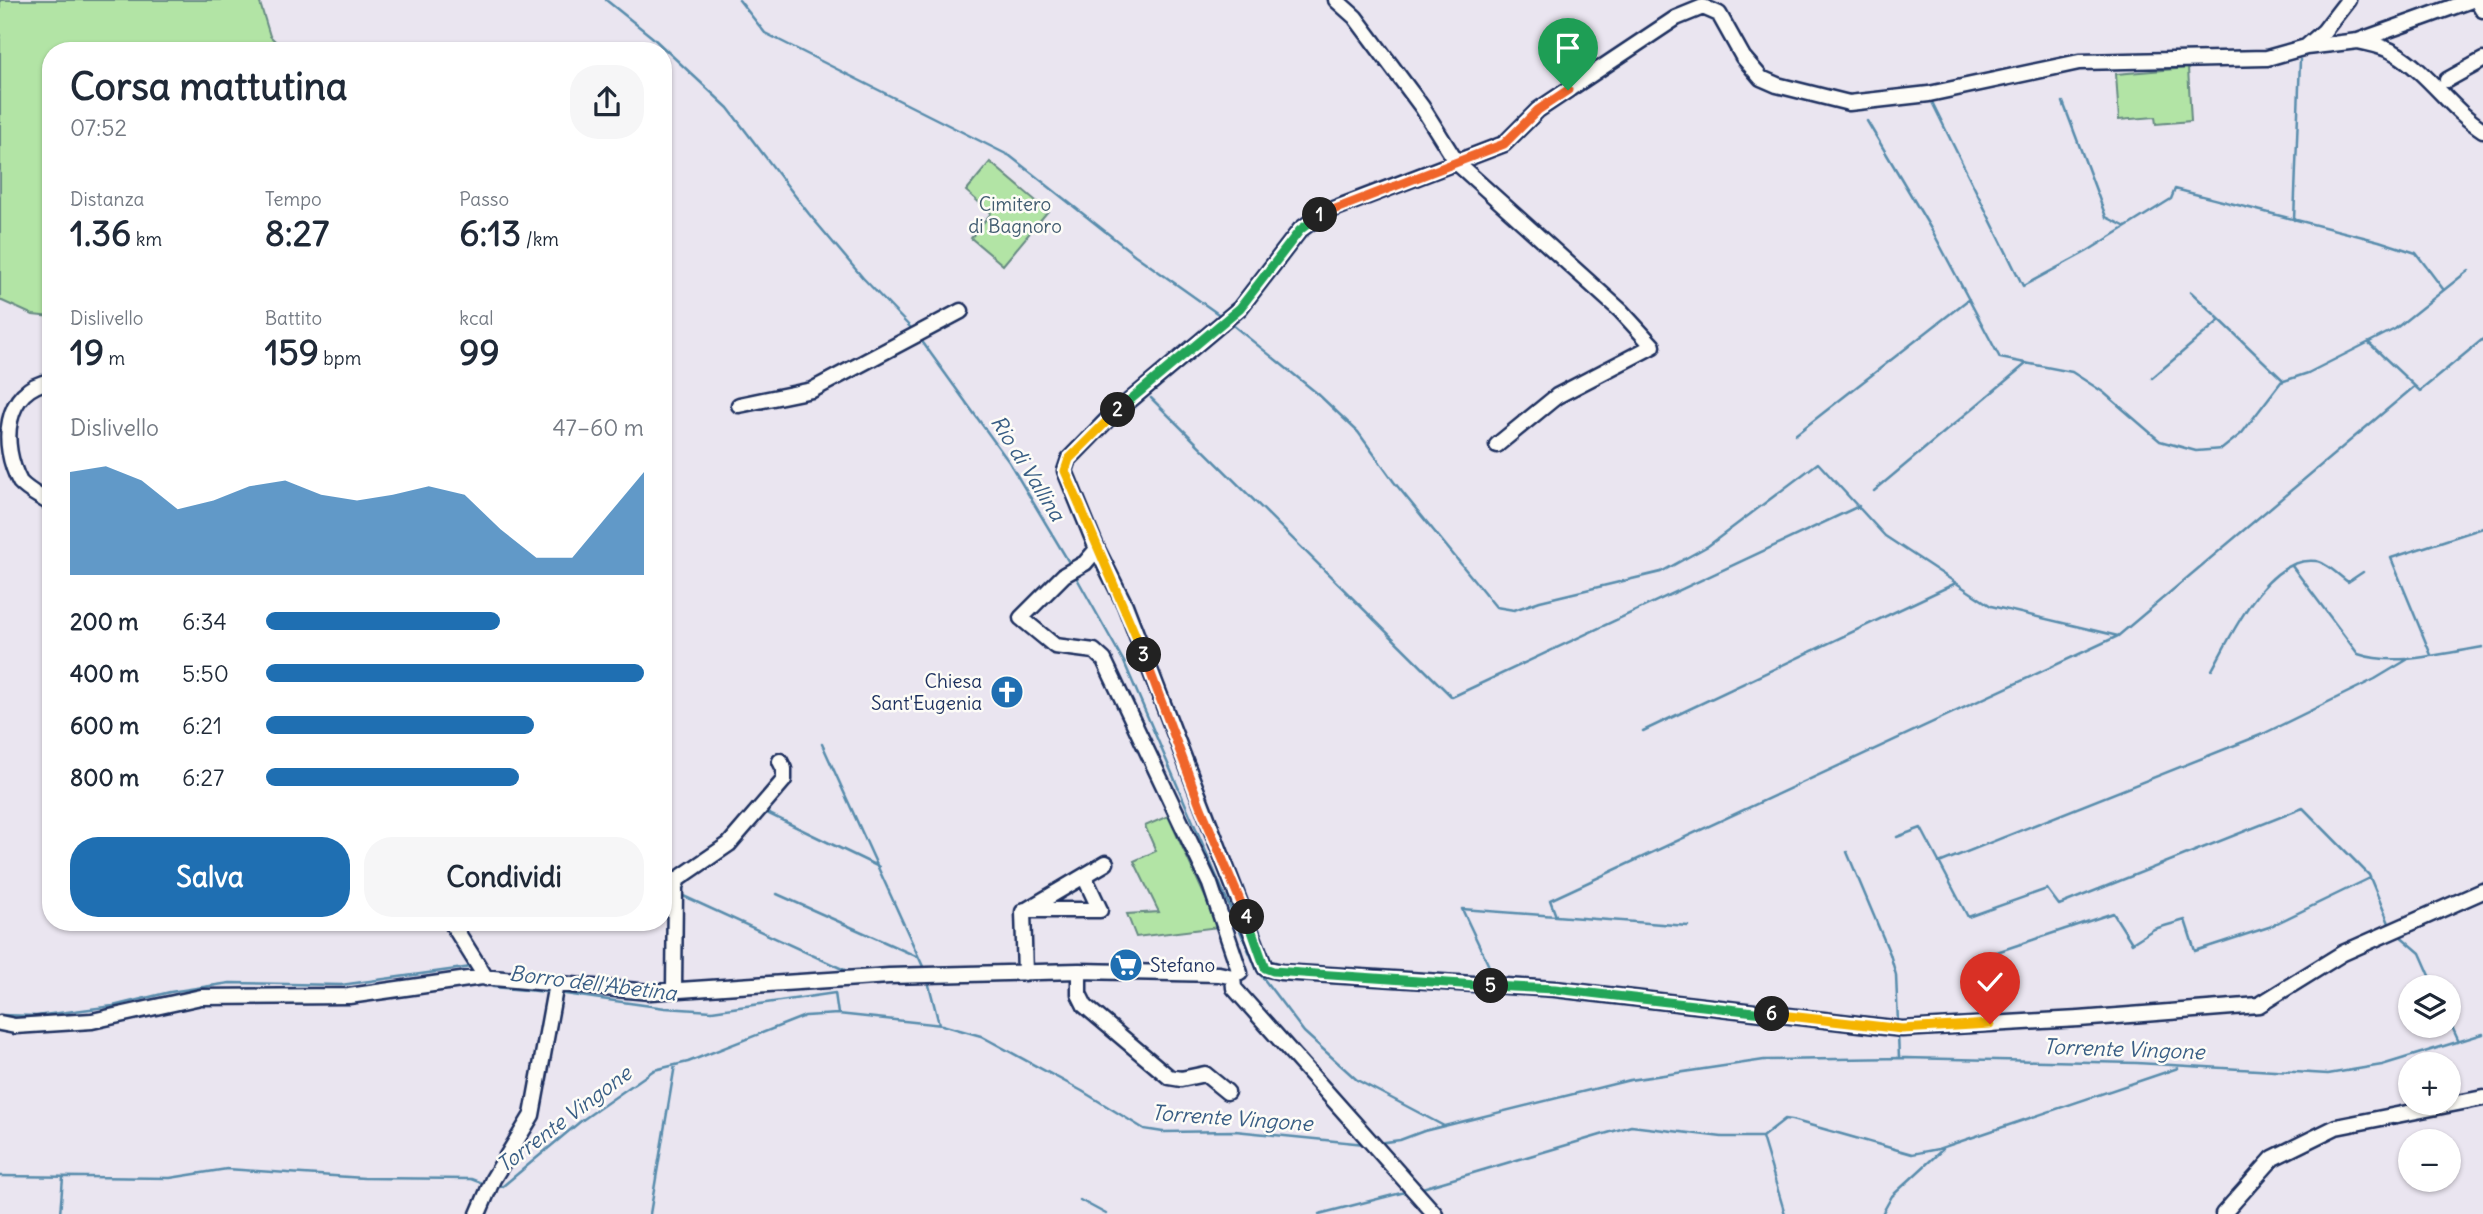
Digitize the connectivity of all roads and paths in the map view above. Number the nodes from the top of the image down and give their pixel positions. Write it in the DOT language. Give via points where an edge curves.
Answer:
graph roads {
  1 [pos="1336,0"];
  2 [pos="2475,0"];
  3 [pos="1716,3"];
  4 [pos="2342,9"];
  5 [pos="2483,10"];
  6 [pos="2409,21"];
  7 [pos="2345,42"];
  8 [pos="2306,47"];
  9 [pos="2392,51"];
  10 [pos="2483,60"];
  11 [pos="2447,80"];
  12 [pos="2483,130"];
  13 [pos="1457,163"];
  14 [pos="961,311"];
  15 [pos="42,382"];
  16 [pos="739,405"];
  17 [pos="1497,445"];
  18 [pos="42,498"];
  19 [pos="1097,549"];
  20 [pos="780,761"];
  21 [pos="1106,863"];
  22 [pos="1084,876"];
  23 [pos="2483,891"];
  24 [pos="1025,910"];
  25 [pos="457,931"];
  26 [pos="1079,971"];
  27 [pos="1025,973"];
  28 [pos="1250,973"];
  29 [pos="486,978"];
  30 [pos="556,984"];
  31 [pos="674,990"];
  32 [pos="0,1023"];
  33 [pos="1227,1092"];
  34 [pos="2483,1098"];
  35 [pos="478,1214"];
  36 [pos="1435,1214"];
  37 [pos="2223,1214"];
  1 -- 13 [label="street" via="1364,28"];
  2 -- 5 [label="street"];
  2 -- 6 [label="street"];
  3 -- 8 [label="street" via="1743,57 1761,78 1849,103 1929,94 2079,62 2232,61"];
  3 -- 13 [label="street" via="1676,18 1538,110 1504,144"];
  4 -- 7 [label="street"];
  4 -- 8 [label="street"];
  6 -- 7 [label="street"];
  6 -- 9 [label="street"];
  7 -- 8 [label="street"];
  7 -- 9 [label="street"];
  9 -- 12 [label="street"];
  10 -- 11 [label="street"];
  13 -- 17 [label="street" via="1653,346 1557,396"];
  13 -- 19 [label="street" via="1323,213 1300,230 1226,320 1110,418 1069,459 1065,471"];
  14 -- 16 [label="street" via="812,390"];
  15 -- 18 [label="street" via="33,384 7,409 1,427 5,456 19,481"];
  19 -- 28 [label="street" via="1129,615"];
  19 -- 28 [label="street" via="1021,618 1055,646 1094,651 1104,660"];
  20 -- 31 [label="street" via="784,780 729,844 678,879"];
  21 -- 22 [label="street"];
  22 -- 24 [label="street"];
  22 -- 24 [label="street" via="1100,910"];
  23 -- 28 [label="street" via="2343,953 2259,1005 2079,1019 1902,1029 1555,989"];
  24 -- 27 [label="street"];
  25 -- 29 [label="street"];
  26 -- 27 [label="street"];
  26 -- 28 [label="street"];
  26 -- 33 [label="street" via="1085,1006 1169,1077 1205,1074"];
  27 -- 31 [label="street" via="889,976"];
  28 -- 36 [label="street" via="1234,988"];
  29 -- 30 [label="street"];
  29 -- 32 [label="street" via="349,996 201,997 92,1021"];
  30 -- 31 [label="street"];
  30 -- 35 [label="street" via="532,1115 493,1179"];
  34 -- 37 [label="street" via="2336,1127 2273,1158"];
}
